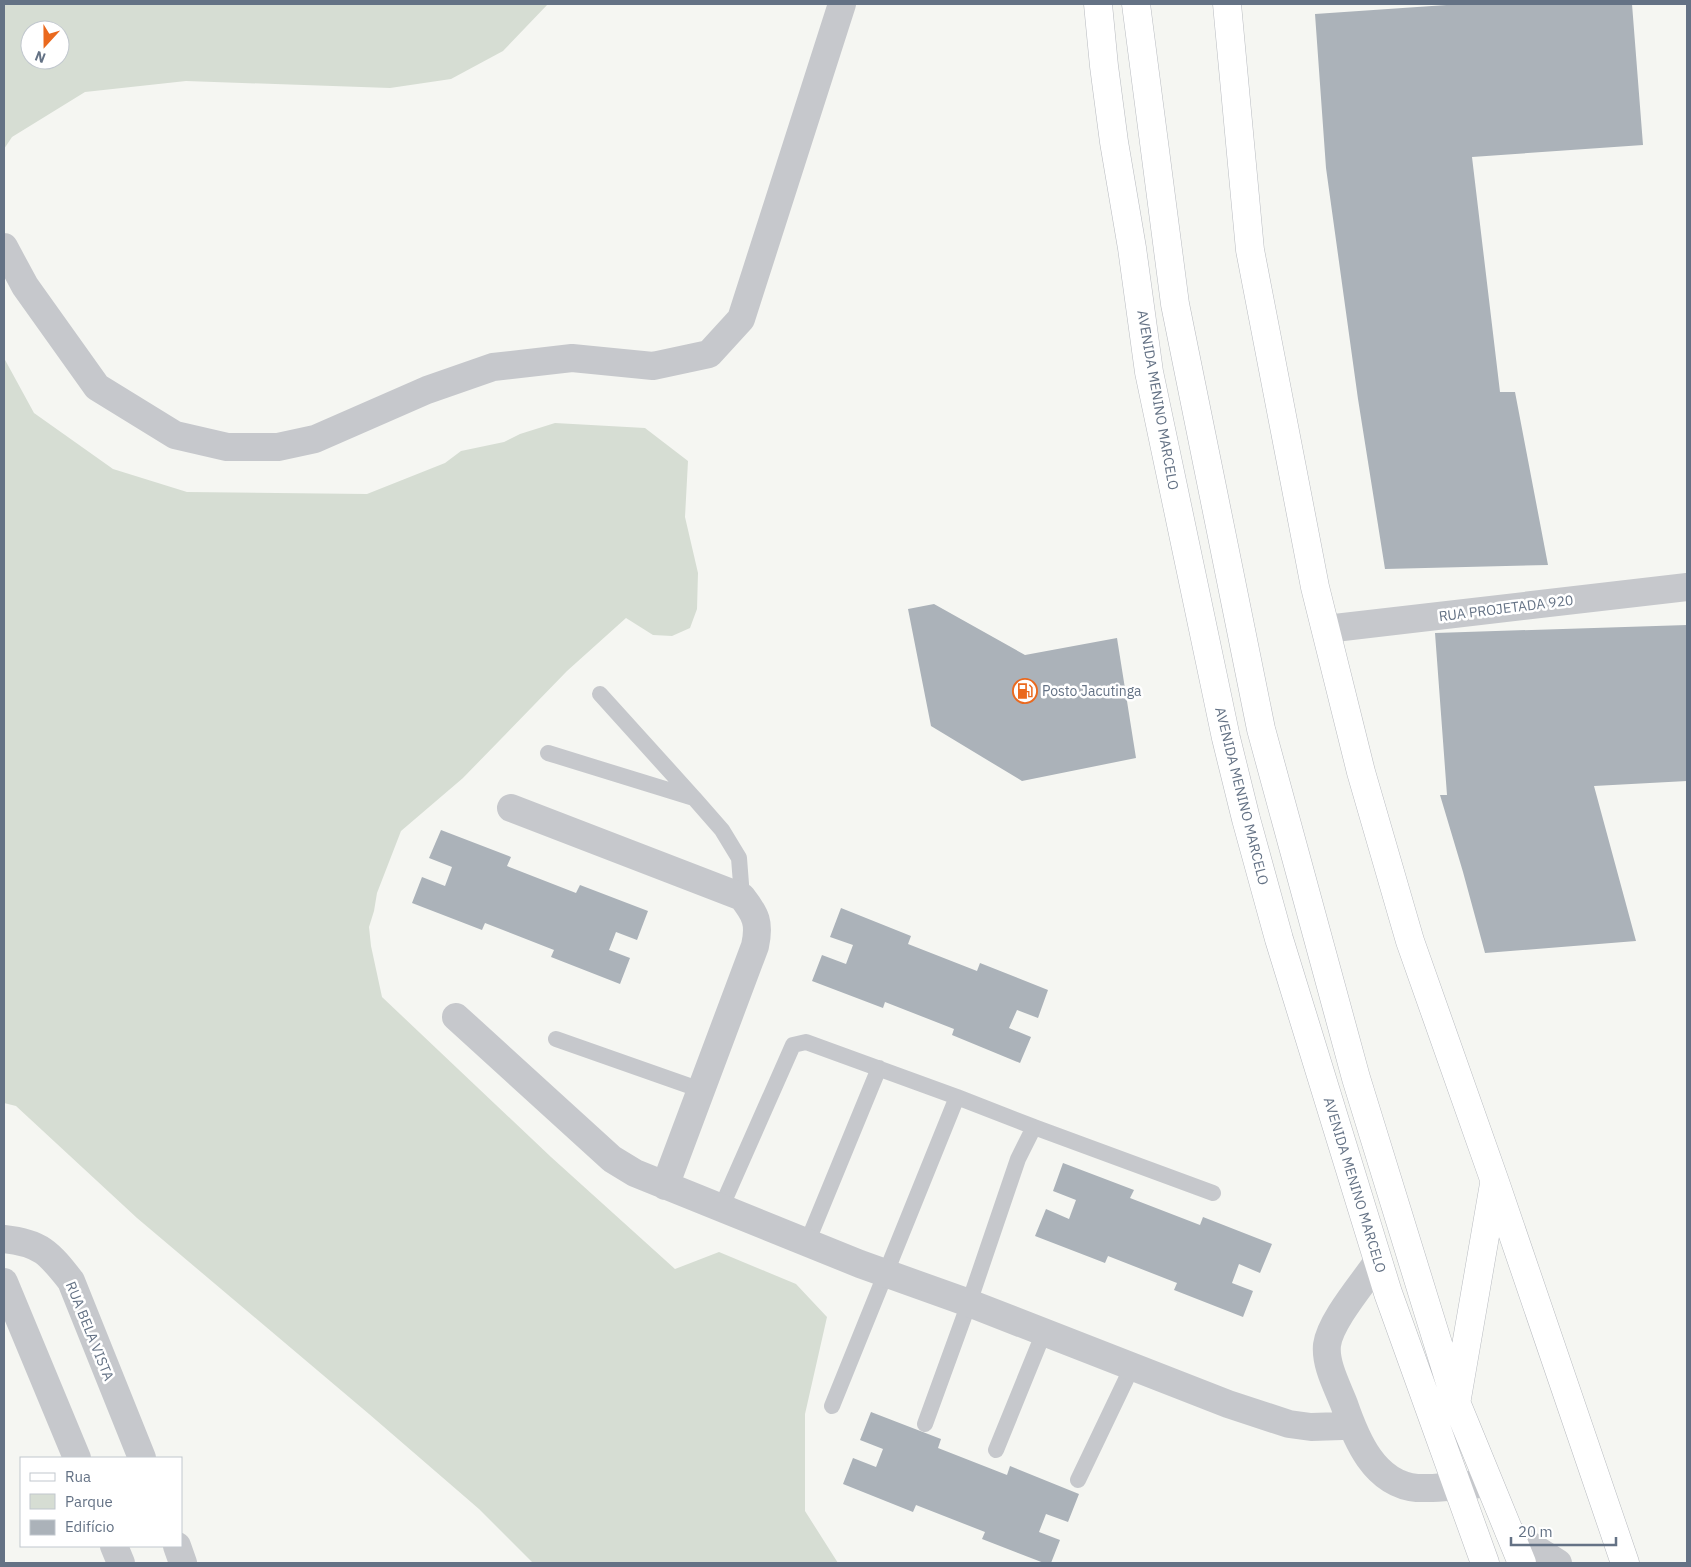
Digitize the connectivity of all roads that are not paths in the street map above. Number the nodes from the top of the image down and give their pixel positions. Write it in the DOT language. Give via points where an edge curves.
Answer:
graph roads {
  1 [pos="842,4"];
  2 [pos="1098,4"];
  3 [pos="1136,4"];
  4 [pos="1227,4"];
  5 [pos="4,247"];
  6 [pos="1687,587"];
  7 [pos="1326,629"];
  8 [pos="600,694"];
  9 [pos="548,753"];
  10 [pos="694,798"];
  11 [pos="511,808"];
  12 [pos="742,897"];
  13 [pos="456,1017"];
  14 [pos="556,1039"];
  15 [pos="879,1068"];
  16 [pos="701,1090"];
  17 [pos="958,1097"];
  18 [pos="1034,1127"];
  19 [pos="1495,1182"];
  20 [pos="665,1186"];
  21 [pos="1212,1193"];
  22 [pos="721,1208"];
  23 [pos="4,1239"];
  24 [pos="807,1243"];
  25 [pos="1378,1260"];
  26 [pos="885,1274"];
  27 [pos="4,1282"];
  28 [pos="969,1303"];
  29 [pos="1044,1332"];
  30 [pos="1132,1367"];
  31 [pos="1456,1402"];
  32 [pos="832,1406"];
  33 [pos="925,1424"];
  34 [pos="1351,1424"];
  35 [pos="996,1450"];
  36 [pos="77,1457"];
  37 [pos="142,1457"];
  38 [pos="1078,1480"];
  39 [pos="1489,1483"];
  40 [pos="1457,1486"];
  41 [pos="1509,1532"];
  42 [pos="114,1547"];
  43 [pos="176,1547"];
  44 [pos="121,1563"];
  45 [pos="184,1563"];
  46 [pos="1485,1563"];
  47 [pos="1522,1563"];
  48 [pos="1558,1563"];
  49 [pos="1625,1563"];
  1 -- 5 [label="street" via="742,319 709,354 653,366 572,358 493,367 427,390 315,439 278,447 227,447 175,435 97,387 25,286"];
  2 -- 25 [label="main road, AVENIDA MENINO MARCELO" via="1114,142 1150,372 1226,738 1279,939"];
  3 -- 31 [label="main road" via="1175,304 1261,729 1356,1078"];
  4 -- 7 [label="main road" via="1250,250 1315,587"];
  6 -- 7 [label="street, RUA PROJETADA 920"];
  7 -- 19 [label="main road" via="1361,772 1410,941"];
  8 -- 10 [label="lane"];
  9 -- 10 [label="lane"];
  10 -- 12 [label="lane" via="722,830 739,858"];
  11 -- 12 [label="street"];
  12 -- 16 [label="street" via="754,912 758,932"];
  13 -- 20 [label="street" via="612,1159"];
  14 -- 16 [label="lane"];
  15 -- 17 [label="lane"];
  15 -- 22 [label="lane" via="806,1042 793,1045"];
  15 -- 24 [label="lane"];
  16 -- 20 [label="street"];
  17 -- 18 [label="lane"];
  17 -- 26 [label="lane"];
  18 -- 21 [label="lane"];
  18 -- 28 [label="lane" via="1018,1160"];
  19 -- 31 [label="main road"];
  19 -- 49 [label="main road"];
  20 -- 22 [label="street"];
  22 -- 24 [label="street"];
  23 -- 37 [label="street, RUA BELA VISTA" via="32,1244 52,1257 71,1281"];
  24 -- 26 [label="street"];
  25 -- 34 [label="street" via="1340,1316 1327,1346 1328,1360"];
  25 -- 40 [label="main road, AVENIDA MENINO MARCELO"];
  26 -- 28 [label="street"];
  26 -- 32 [label="lane"];
  27 -- 36 [label="street"];
  28 -- 29 [label="street"];
  28 -- 33 [label="lane"];
  29 -- 30 [label="street"];
  29 -- 35 [label="lane"];
  30 -- 34 [label="street" via="1289,1424 1311,1427"];
  30 -- 38 [label="lane"];
  31 -- 39 [label="main road"];
  34 -- 40 [label="street" via="1370,1462 1401,1484 1417,1488"];
  39 -- 40 [label="street"];
  39 -- 41 [label="main road"];
  40 -- 46 [label="main road, AVENIDA MENINO MARCELO"];
  41 -- 47 [label="main road"];
  41 -- 48 [label="street"];
  42 -- 44 [label="street"];
  43 -- 45 [label="street"];
}
